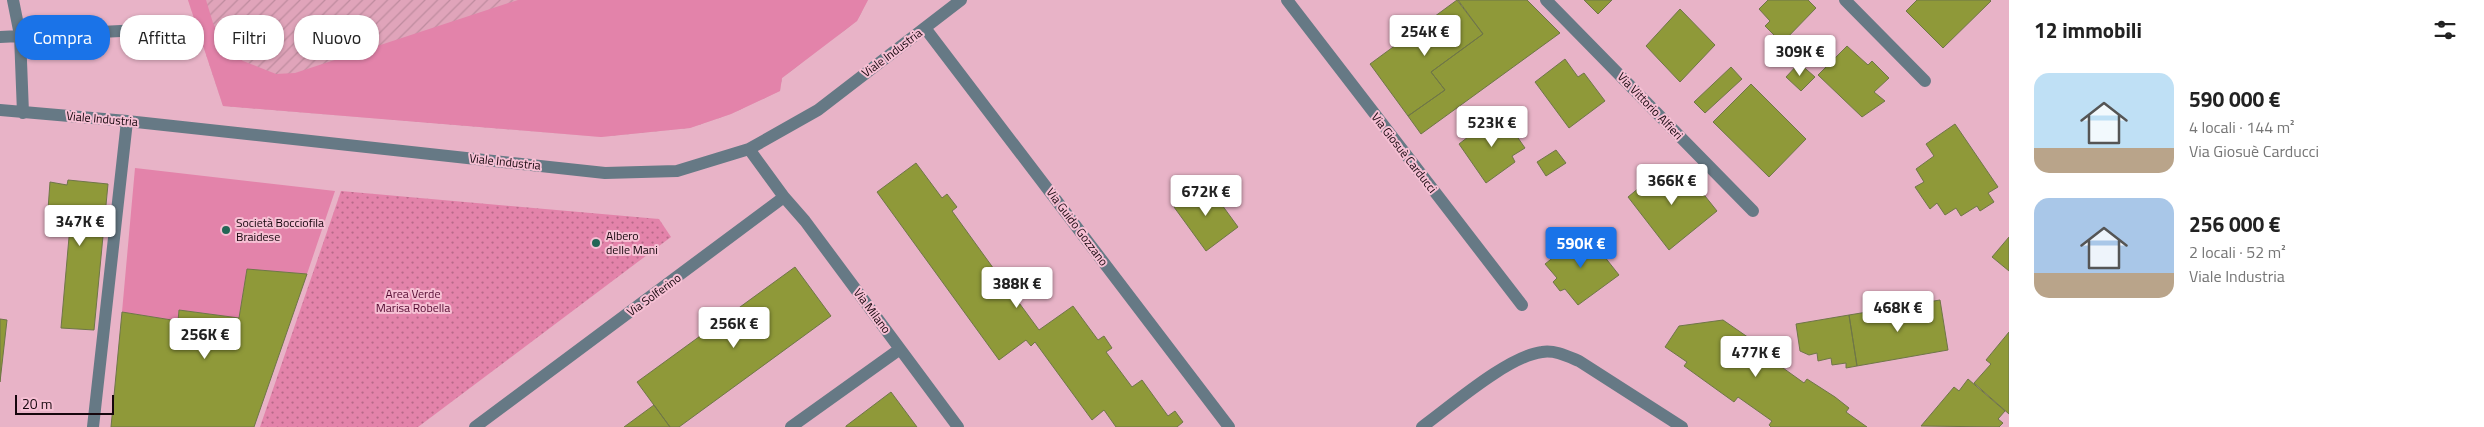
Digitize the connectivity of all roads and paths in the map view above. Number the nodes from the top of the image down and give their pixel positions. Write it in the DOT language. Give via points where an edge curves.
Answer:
graph roads {
  1 [pos="14,0"];
  2 [pos="961,0"];
  3 [pos="1287,0"];
  4 [pos="1546,0"];
  5 [pos="1845,0"];
  6 [pos="17,15"];
  7 [pos="925,28"];
  8 [pos="15,36"];
  9 [pos="0,37"];
  10 [pos="21,60"];
  11 [pos="1925,81"];
  12 [pos="0,110"];
  13 [pos="23,113"];
  14 [pos="127,121"];
  15 [pos="749,148"];
  16 [pos="784,197"];
  17 [pos="1753,211"];
  18 [pos="1522,305"];
  19 [pos="900,349"];
  20 [pos="796,425"];
  21 [pos="93,427"];
  22 [pos="475,427"];
  23 [pos="958,427"];
  24 [pos="1228,427"];
  25 [pos="1422,427"];
  26 [pos="1682,427"];
  1 -- 6 [label="street"];
  2 -- 7 [label="street, Viale Industria"];
  3 -- 18 [label="street, Via Giosuè Carducci"];
  4 -- 17 [label="street, Via Vittorio Alfieri"];
  5 -- 11 [label="street"];
  7 -- 15 [label="street, Viale Industria" via="818,110"];
  7 -- 24 [label="street, Via Guido Gozzano"];
  8 -- 9 [label="street"];
  10 -- 13 [label="street"];
  12 -- 13 [label="street, Viale Industria"];
  13 -- 14 [label="street, Viale Industria"];
  14 -- 15 [label="street, Viale Industria" via="605,173 677,171"];
  14 -- 21 [label="street"];
  15 -- 16 [label="street"];
  16 -- 19 [label="street, Via Milano"];
  16 -- 22 [label="street, Via Solferino"];
  19 -- 20 [label="street"];
  19 -- 23 [label="street, Via Milano"];
  25 -- 26 [label="street" via="1515,362 1543,351 1579,361"];
}
